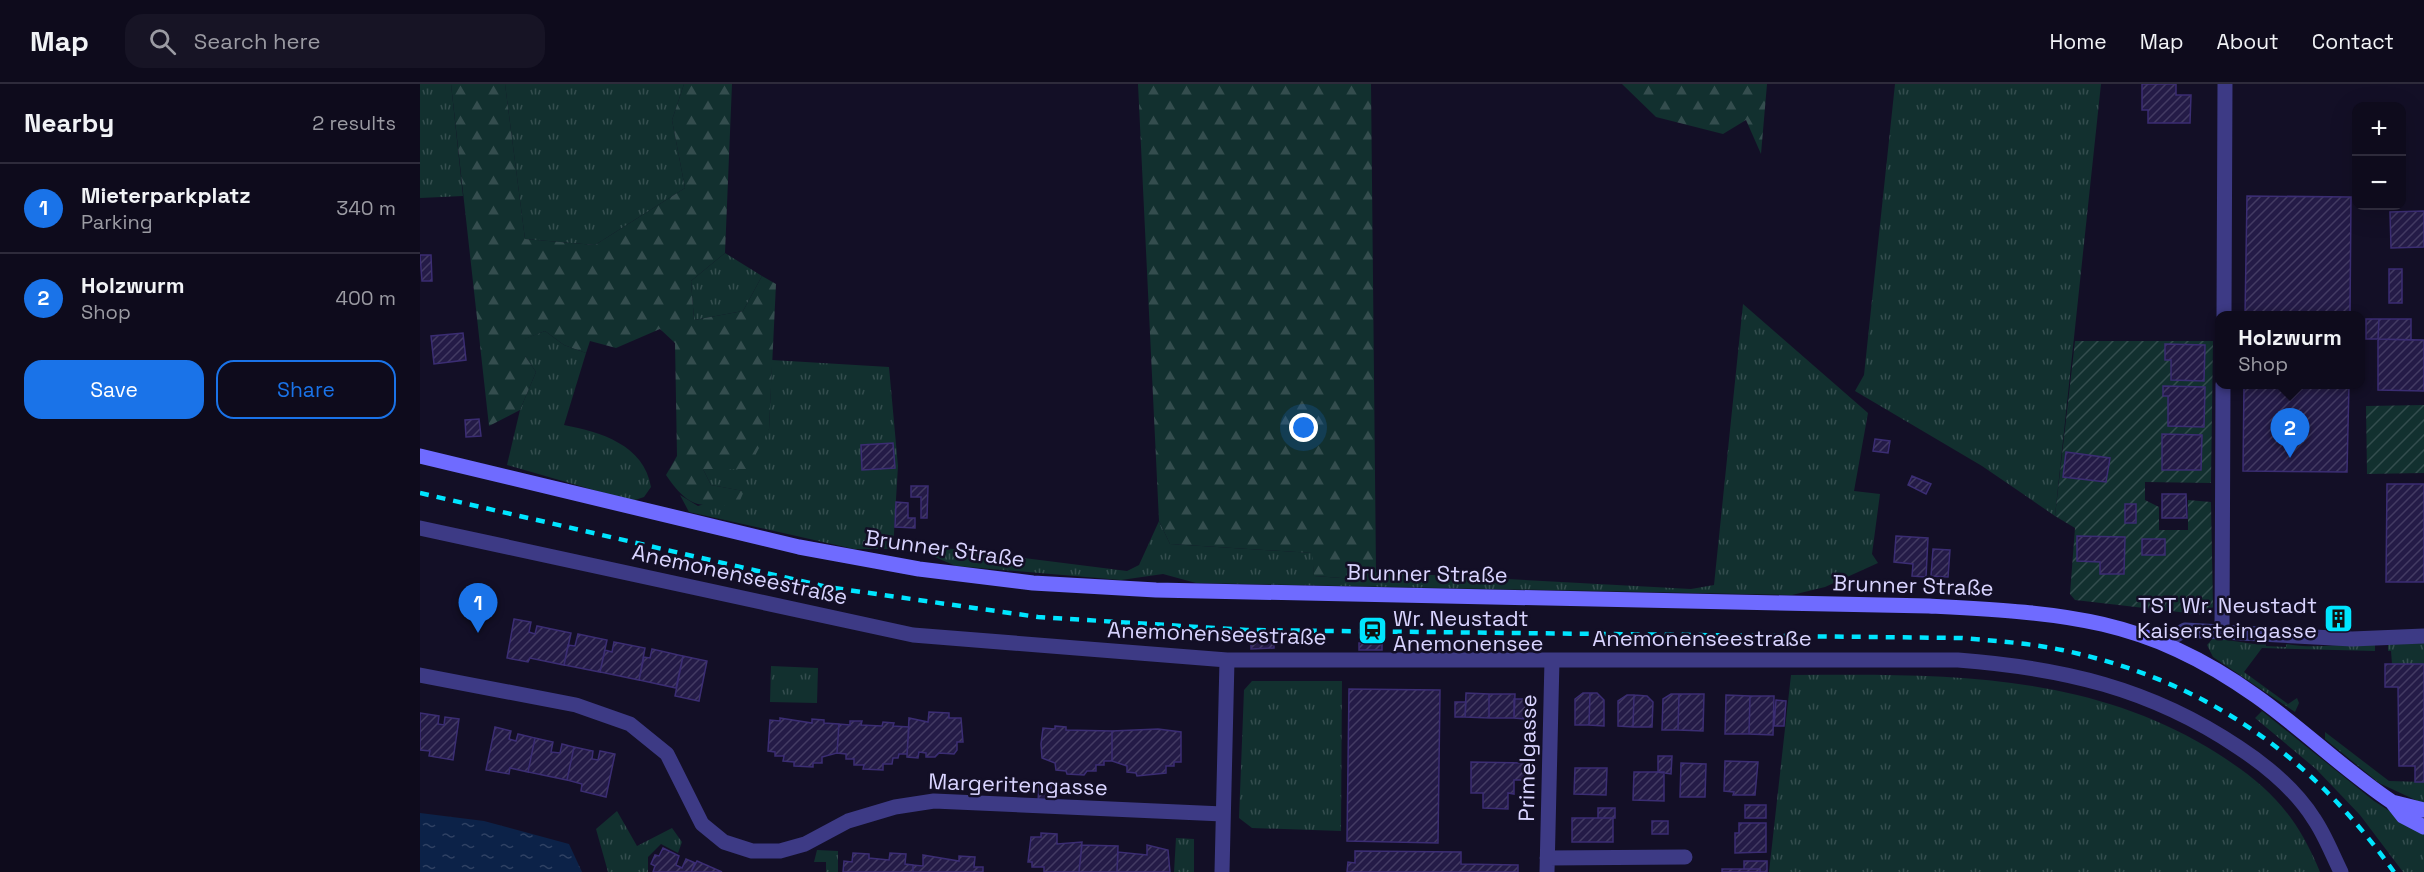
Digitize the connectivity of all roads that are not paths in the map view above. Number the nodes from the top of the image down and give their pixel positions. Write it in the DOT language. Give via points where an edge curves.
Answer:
graph roads {
  1 [pos="2225,84"];
  2 [pos="2224,311"];
  3 [pos="2223,389"];
  4 [pos="420,456"];
  5 [pos="420,528"];
  6 [pos="2222,632"];
  7 [pos="2424,636"];
  8 [pos="2164,642"];
  9 [pos="1227,660"];
  10 [pos="1552,660"];
  11 [pos="420,675"];
  12 [pos="2392,802"];
  13 [pos="2424,810"];
  14 [pos="1223,814"];
  15 [pos="2424,827"];
  16 [pos="1685,857"];
  17 [pos="1547,865"];
  18 [pos="1222,872"];
  19 [pos="2341,872"];
  1 -- 2 [label="street"];
  3 -- 6 [label="street"];
  4 -- 8 [label="main road, Brunner Straße" via="799,547 919,569 1033,583 1156,590 1929,606 2022,611 2097,621"];
  5 -- 9 [label="street, Anemonenseestraße" via="913,635"];
  6 -- 7 [label="street"];
  6 -- 8 [label="street" via="2185,630"];
  8 -- 12 [label="main road, Brunner Straße" via="2256,695"];
  9 -- 10 [label="street, Anemonenseestraße"];
  9 -- 14 [label="street"];
  10 -- 17 [label="street, Primelgasse"];
  10 -- 19 [label="street, Anemonenseestraße" via="1958,660 2060,672 2114,685 2202,724 2261,762 2290,788 2314,818"];
  11 -- 14 [label="street, Margeritengasse" via="576,705 630,724 667,754 702,824 724,842 752,851 780,851 805,844 848,821 934,801"];
  12 -- 13 [label="main road, Brunner Straße"];
  12 -- 15 [label="main road, Brunner Straße" via="2403,816"];
  14 -- 18 [label="street"];
  16 -- 17 [label="street, Primelgasse"];
}
